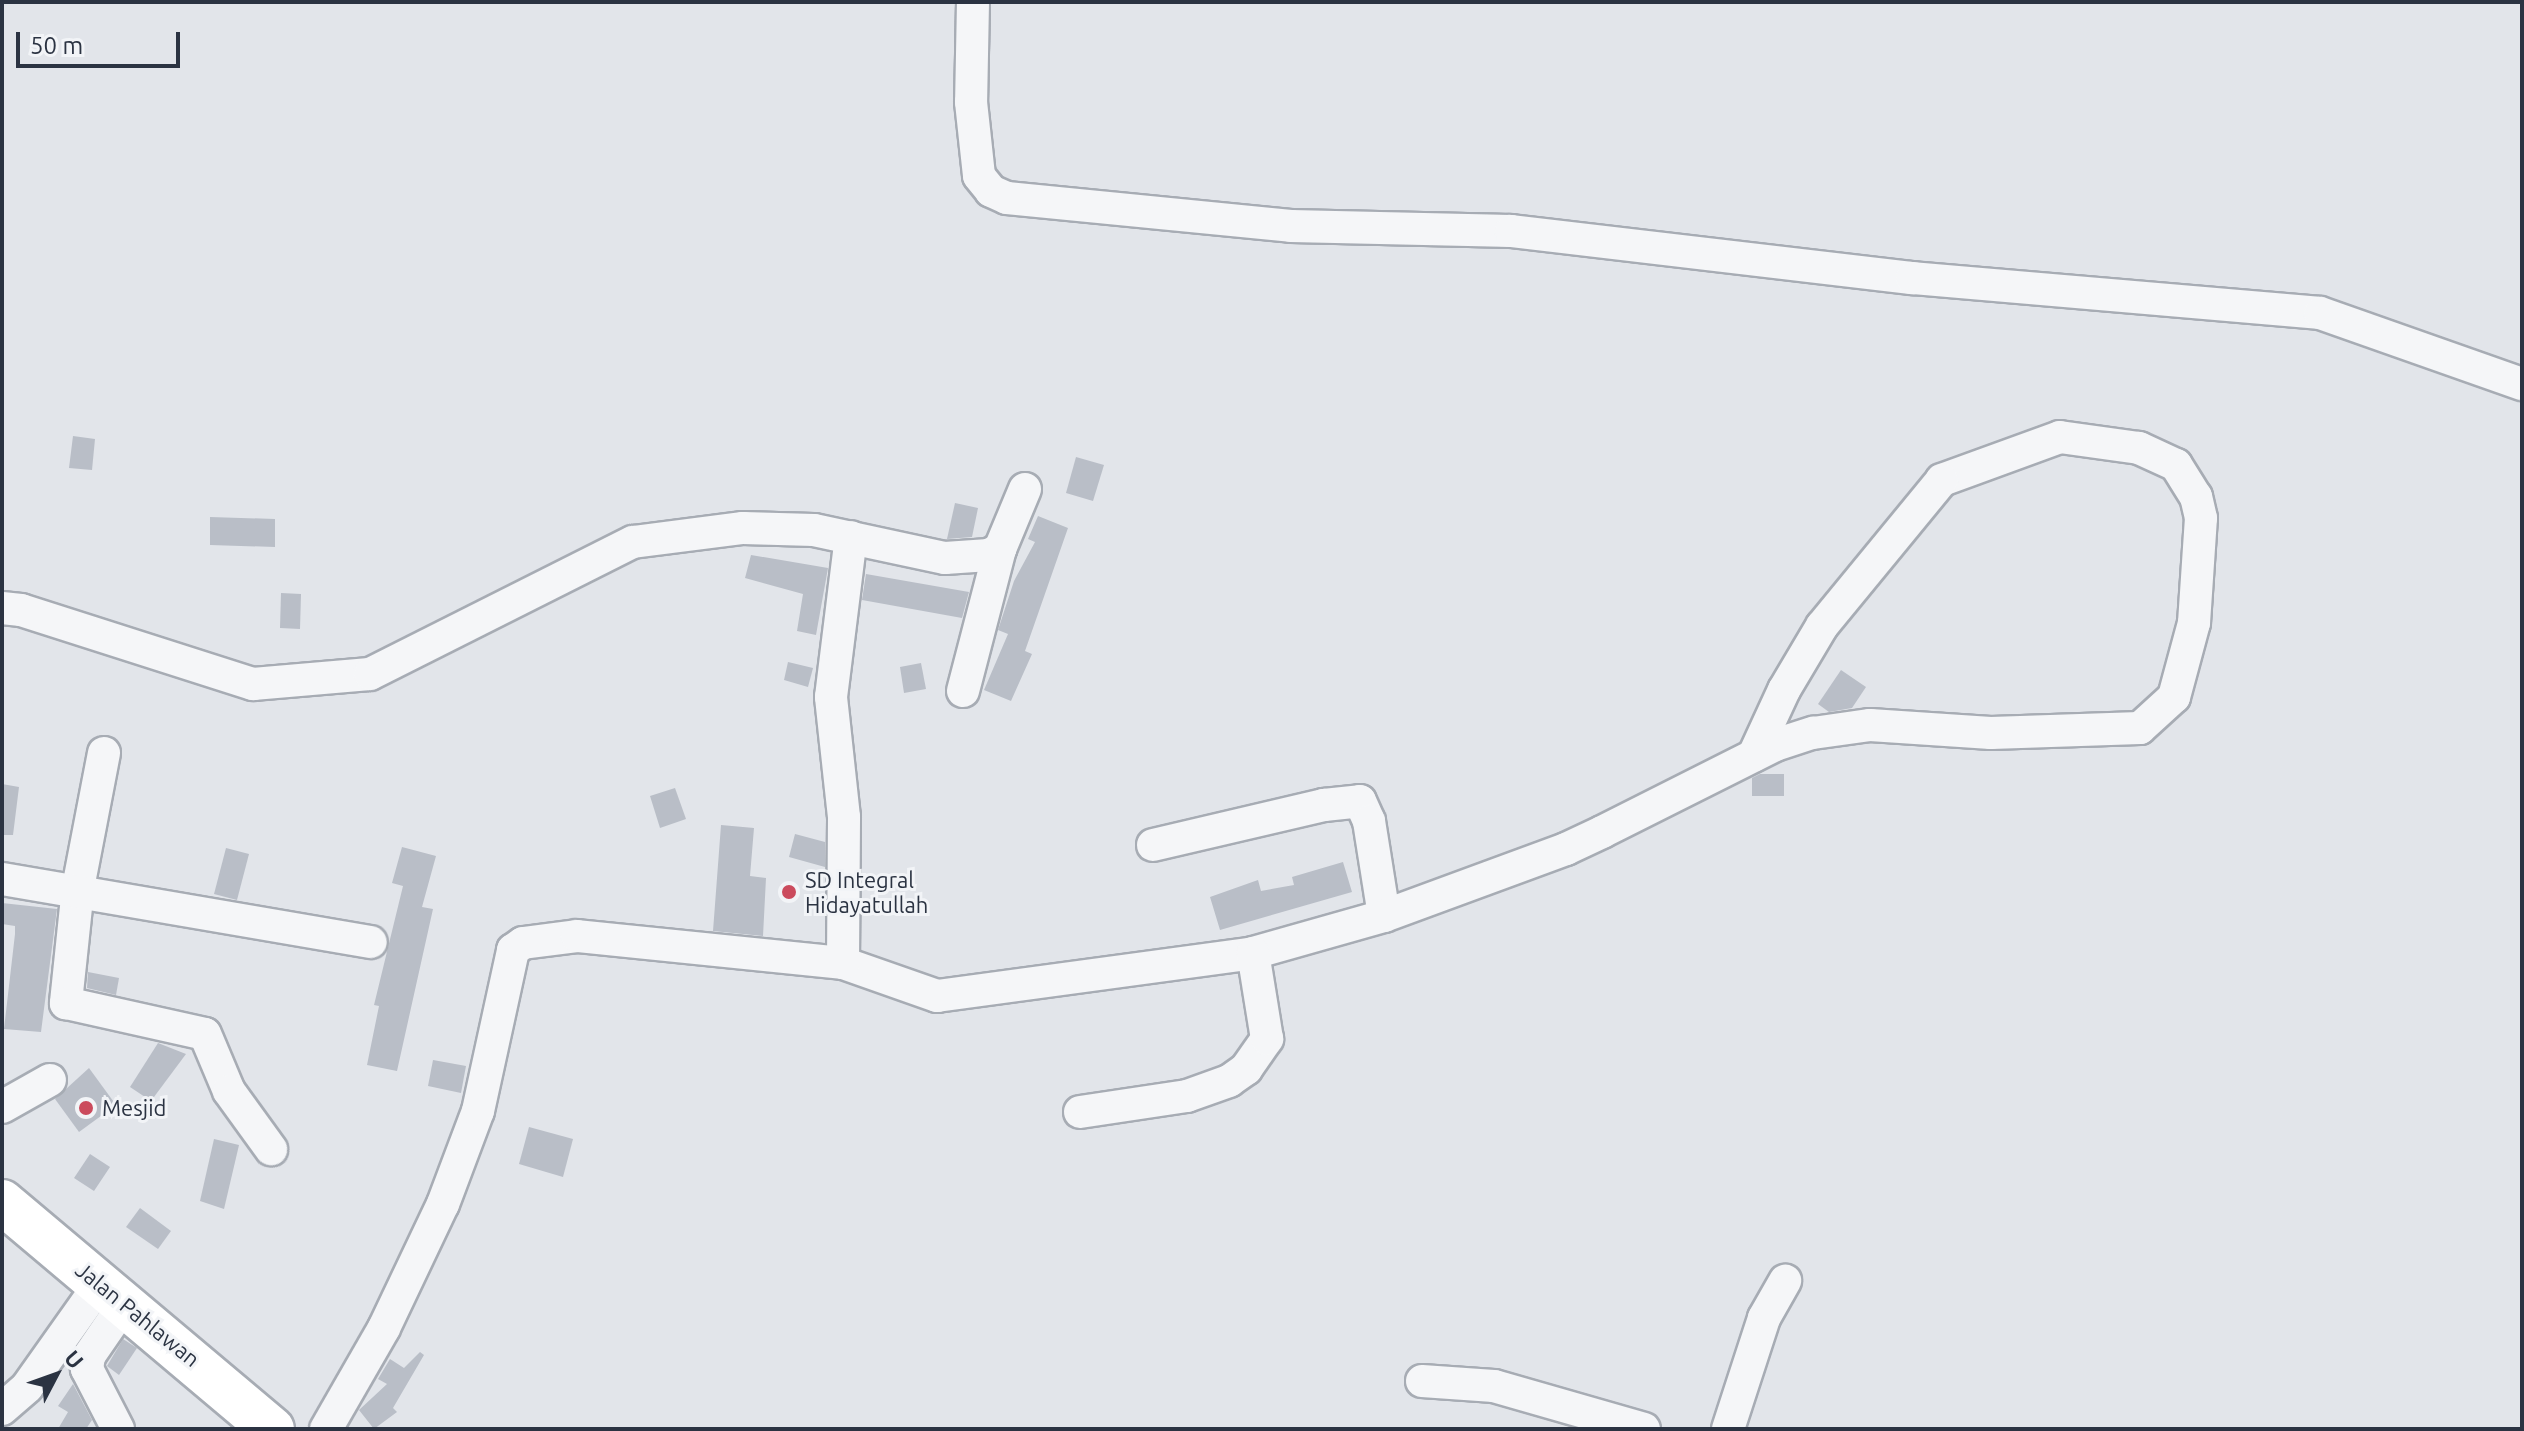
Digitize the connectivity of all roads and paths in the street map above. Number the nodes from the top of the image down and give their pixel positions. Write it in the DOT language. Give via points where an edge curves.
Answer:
graph roads {
  1 [pos="973,2"];
  2 [pos="2522,384"];
  3 [pos="1025,489"];
  4 [pos="851,537"];
  5 [pos="1000,549"];
  6 [pos="2,608"];
  7 [pos="963,691"];
  8 [pos="104,753"];
  9 [pos="1754,755"];
  10 [pos="1153,845"];
  11 [pos="2,879"];
  12 [pos="78,888"];
  13 [pos="1384,916"];
  14 [pos="371,942"];
  15 [pos="1253,953"];
  16 [pos="843,963"];
  17 [pos="50,1080"];
  18 [pos="2,1107"];
  19 [pos="1080,1112"];
  20 [pos="271,1149"];
  21 [pos="2,1202"];
  22 [pos="1785,1281"];
  23 [pos="113,1293"];
  24 [pos="1422,1381"];
  25 [pos="2,1409"];
  26 [pos="118,1429"];
  27 [pos="272,1429"];
  28 [pos="326,1429"];
  29 [pos="1644,1429"];
  30 [pos="1728,1429"];
  1 -- 2 [label="street" via="971,102 979,176 991,191 1007,198 1291,226 1511,231 1912,278 2320,313"];
  3 -- 5 [label="street"];
  4 -- 5 [label="street" via="945,558 989,555"];
  4 -- 6 [label="street" via="743,528 633,542 399,664 370,674 290,683 253,684"];
  4 -- 16 [label="street" via="831,697 844,817"];
  5 -- 7 [label="street"];
  8 -- 12 [label="street"];
  9 -- 9 [label="street" via="1822,626 1942,480 2060,437 2139,448 2176,465 2196,497 2203,548 2194,623 2174,697 2158,716 2140,728 2125,730 1991,733 1870,725 1813,733"];
  9 -- 13 [label="street" via="1566,849"];
  10 -- 13 [label="street" via="1360,801 1369,821"];
  11 -- 12 [label="street"];
  12 -- 14 [label="street"];
  12 -- 20 [label="street" via="66,1003 205,1034 229,1091"];
  13 -- 15 [label="street"];
  15 -- 16 [label="street" via="937,996"];
  15 -- 19 [label="street" via="1267,1039 1246,1069 1187,1096"];
  16 -- 28 [label="street" via="568,936 523,943 513,950 478,1111 448,1191 384,1328"];
  17 -- 18 [label="street"];
  21 -- 23 [label="highway, Jalan Pahlawan"];
  22 -- 30 [label="street" via="1764,1318"];
  23 -- 25 [label="street"];
  23 -- 26 [label="street" via="87,1369"];
  23 -- 27 [label="highway, Jalan Pahlawan"];
  24 -- 29 [label="street" via="1494,1386"];
}
